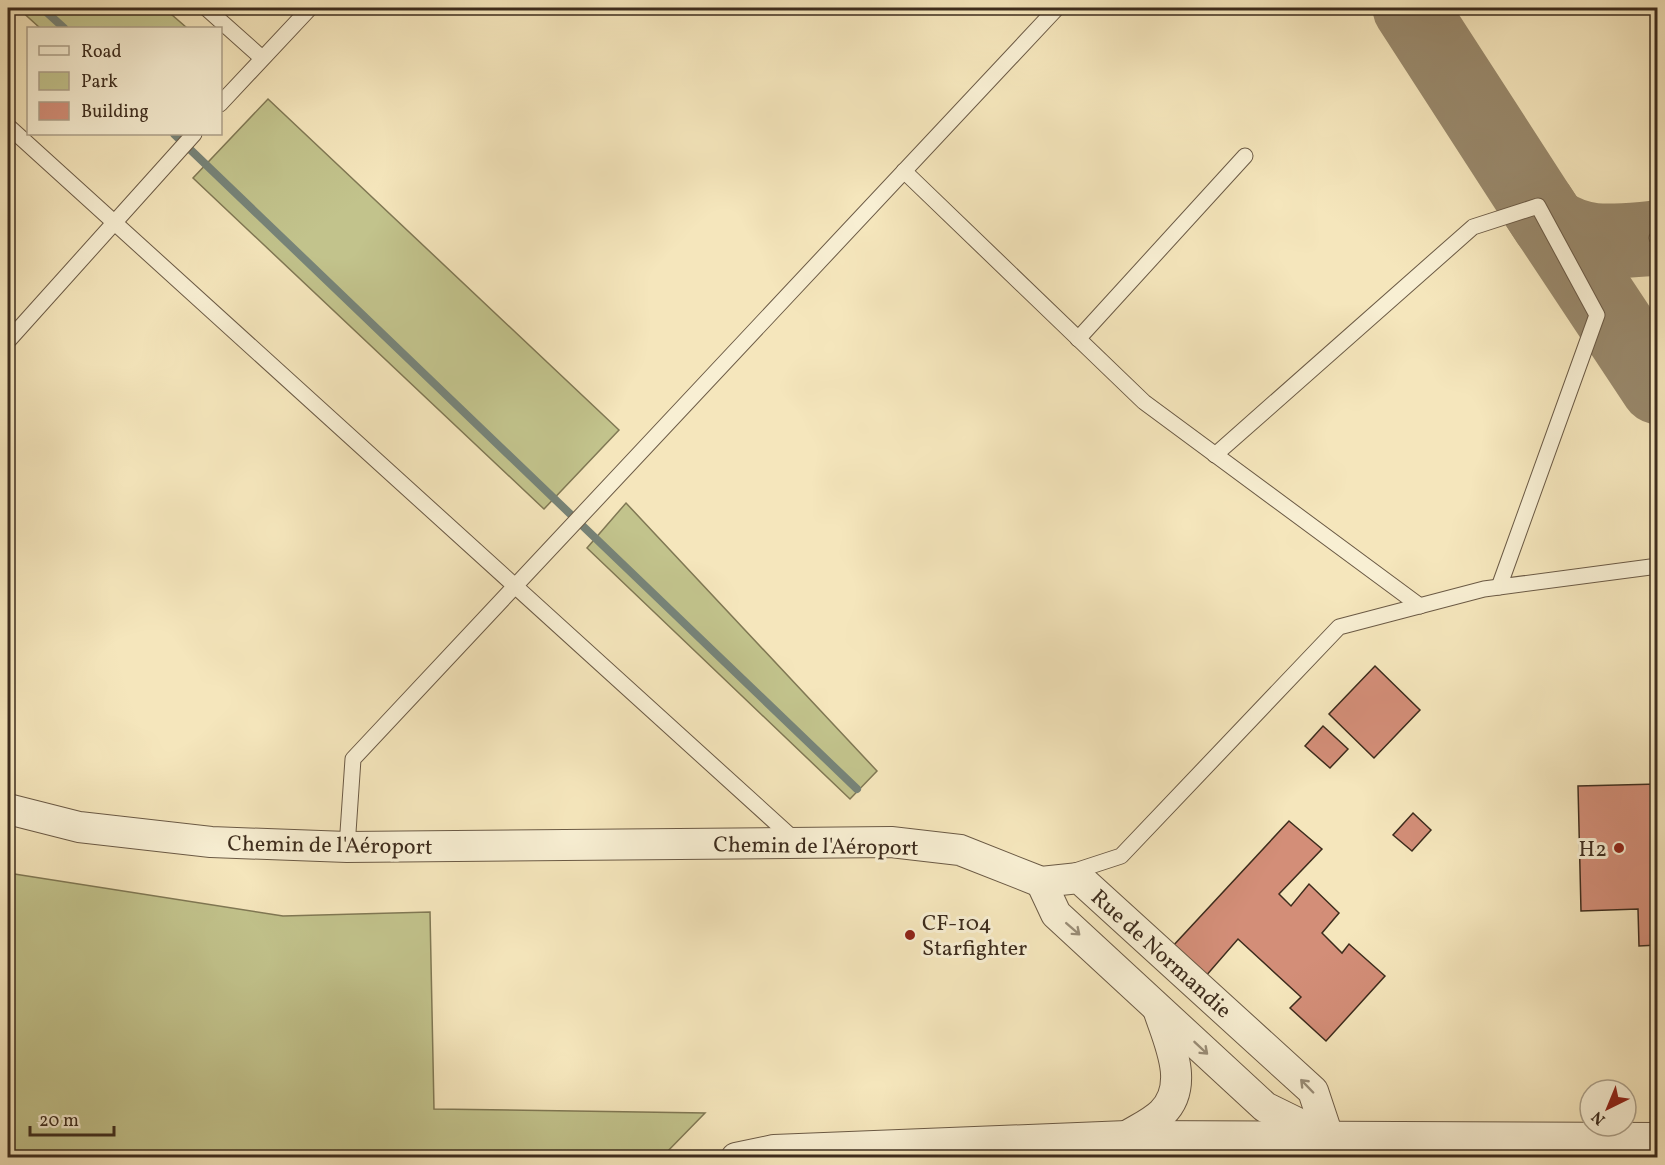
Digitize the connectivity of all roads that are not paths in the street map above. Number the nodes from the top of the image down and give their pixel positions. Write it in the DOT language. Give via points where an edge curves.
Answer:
graph roads {
  1 [pos="206,8"];
  2 [pos="310,8"];
  3 [pos="1057,8"];
  4 [pos="262,58"];
  5 [pos="222,102"];
  6 [pos="8,126"];
  7 [pos="193,135"];
  8 [pos="1245,156"];
  9 [pos="904,171"];
  10 [pos="115,221"];
  11 [pos="1078,339"];
  12 [pos="8,341"];
  13 [pos="1215,455"];
  14 [pos="1658,567"];
  15 [pos="515,586"];
  16 [pos="1499,587"];
  17 [pos="1420,606"];
  18 [pos="8,809"];
  19 [pos="798,843"];
  20 [pos="347,847"];
  21 [pos="1041,882"];
  22 [pos="1163,955"];
  23 [pos="1134,985"];
  24 [pos="1158,1008"];
  25 [pos="1127,1136"];
  26 [pos="1658,1138"];
  27 [pos="1339,1148"];
  28 [pos="736,1158"];
  1 -- 4 [label="lane"];
  2 -- 4 [label="lane"];
  3 -- 9 [label="lane"];
  4 -- 5 [label="lane"];
  6 -- 10 [label="lane"];
  7 -- 10 [label="lane"];
  8 -- 11 [label="lane"];
  9 -- 11 [label="lane"];
  9 -- 15 [label="lane"];
  10 -- 12 [label="lane"];
  10 -- 15 [label="lane"];
  11 -- 13 [label="lane" via="1144,402"];
  13 -- 16 [label="lane" via="1473,227 1538,206 1597,315"];
  13 -- 17 [label="lane"];
  14 -- 16 [label="lane"];
  15 -- 19 [label="lane"];
  15 -- 20 [label="lane" via="353,759"];
  16 -- 17 [label="lane"];
  17 -- 21 [label="lane" via="1339,627 1121,856"];
  18 -- 20 [label="street, Chemin de l'Aéroport" via="80,827 211,842"];
  19 -- 20 [label="street, Chemin de l'Aéroport"];
  19 -- 21 [label="street, Chemin de l'Aéroport" via="891,842 960,850"];
  21 -- 22 [label="street, Rue de Normandie" via="1079,878"];
  21 -- 23 [label="street, Rue de Normandie, one-way" via="1056,914"];
  22 -- 23 [label="street"];
  27 -- 22 [label="street, Rue de Normandie, one-way" via="1313,1091"];
  23 -- 24 [label="street"];
  24 -- 25 [label="street" via="1177,1067 1174,1094 1163,1113"];
  24 -- 27 [label="street, Rue de Normandie, one-way" via="1265,1107"];
  25 -- 27 [label="street"];
  25 -- 28 [label="street" via="774,1150"];
  26 -- 27 [label="street"];
}
